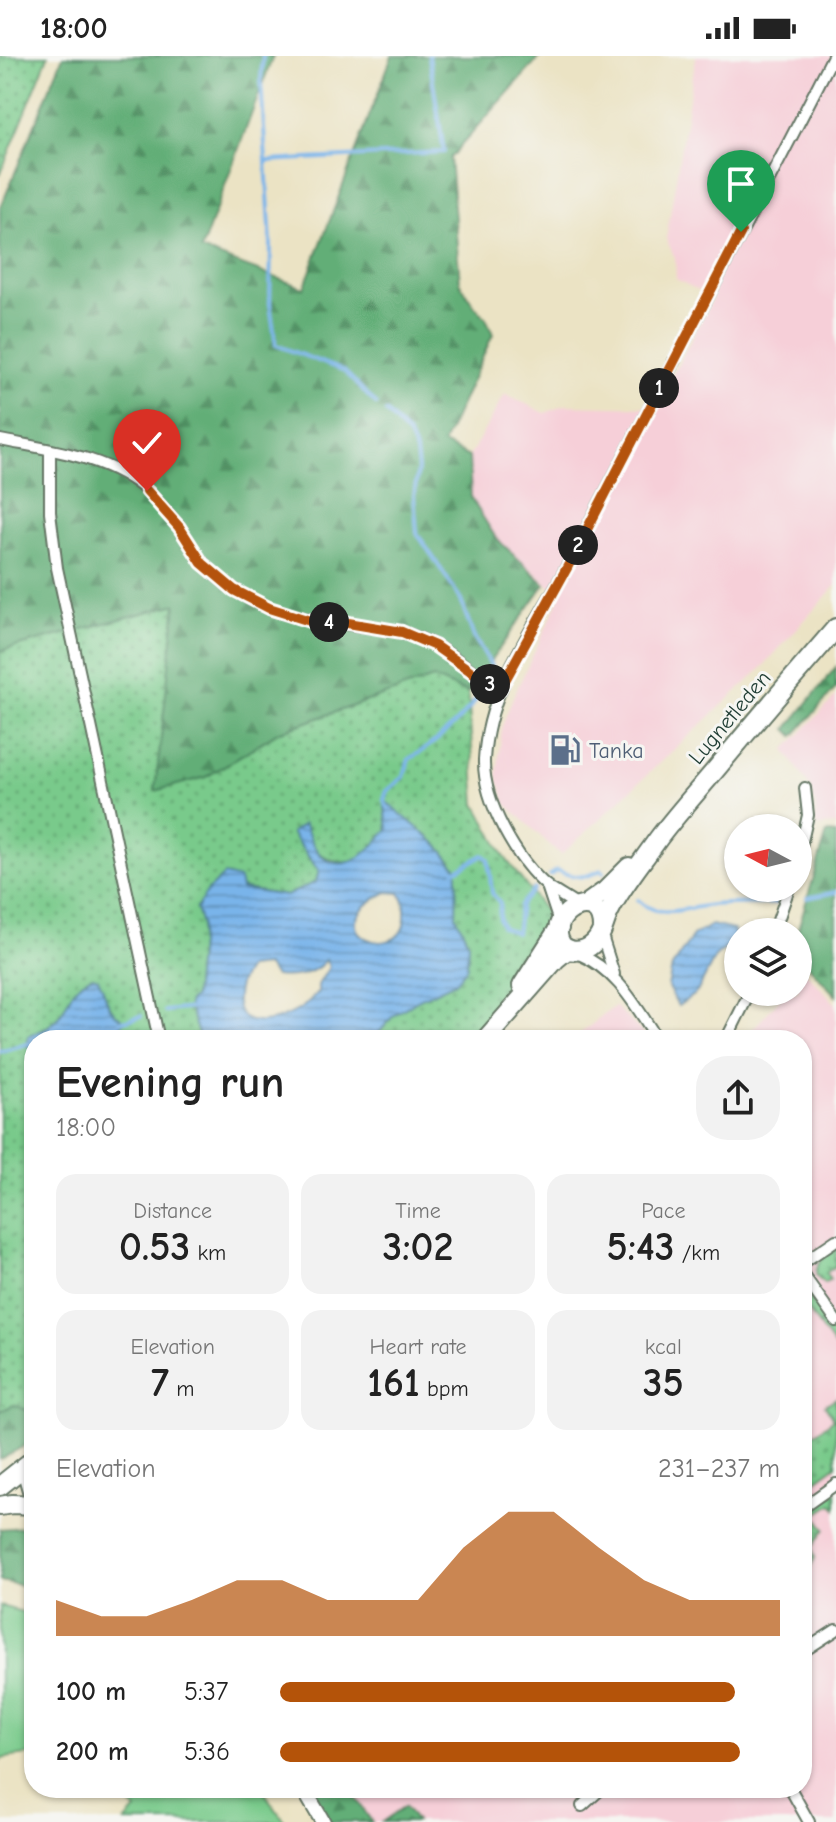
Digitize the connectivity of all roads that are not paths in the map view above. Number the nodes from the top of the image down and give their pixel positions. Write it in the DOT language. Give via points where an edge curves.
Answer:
graph roads {
  1 [pos="833,56"];
  2 [pos="0,440"];
  3 [pos="50,450"];
  4 [pos="836,628"];
  5 [pos="499,691"];
  6 [pos="805,788"];
  7 [pos="808,814"];
  8 [pos="660,837"];
  9 [pos="547,886"];
  10 [pos="581,906"];
  11 [pos="560,926"];
  12 [pos="602,930"];
  13 [pos="571,950"];
  14 [pos="614,976"];
  15 [pos="743,1006"];
  16 [pos="502,1020"];
  17 [pos="157,1030"];
  18 [pos="494,1030"];
  19 [pos="651,1030"];
  20 [pos="731,1030"];
  21 [pos="836,1240"];
  22 [pos="812,1256"];
  23 [pos="812,1287"];
  24 [pos="836,1321"];
  25 [pos="24,1468"];
  26 [pos="836,1484"];
  27 [pos="0,1486"];
  28 [pos="812,1501"];
  29 [pos="24,1505"];
  30 [pos="0,1506"];
  31 [pos="836,1630"];
  32 [pos="812,1646"];
  33 [pos="306,1798"];
  34 [pos="591,1798"];
  35 [pos="796,1798"];
  36 [pos="582,1806"];
  37 [pos="323,1822"];
  38 [pos="809,1822"];
  1 -- 5 [label="street"];
  2 -- 3 [label="street"];
  3 -- 5 [label="street" via="112,468 147,491 202,563 234,590 310,621 402,632 435,646"];
  3 -- 17 [label="street" via="57,568"];
  4 -- 8 [label="highway, Lugnetleden"];
  5 -- 9 [label="street" via="486,741 489,795 508,837"];
  6 -- 7 [label="street"];
  8 -- 10 [label="highway, Lugnetleden" via="605,891"];
  8 -- 12 [label="highway, Lugnetleden"];
  9 -- 10 [label="street"];
  9 -- 11 [label="street"];
  10 -- 11 [label="highway" via="568,912"];
  10 -- 12 [label="highway" via="598,912"];
  11 -- 13 [label="highway" via="559,940"];
  11 -- 16 [label="highway"];
  12 -- 13 [label="highway" via="586,950"];
  12 -- 14 [label="street"];
  13 -- 14 [label="street"];
  13 -- 16 [label="highway"];
  14 -- 19 [label="street"];
  15 -- 20 [label="street"];
  16 -- 18 [label="highway"];
  21 -- 22 [label="street"];
  23 -- 24 [label="street"];
  25 -- 27 [label="highway"];
  26 -- 28 [label="street"];
  29 -- 30 [label="highway"];
  31 -- 32 [label="street"];
  33 -- 37 [label="main road"];
  34 -- 36 [label="street"];
  35 -- 38 [label="street"];
}
